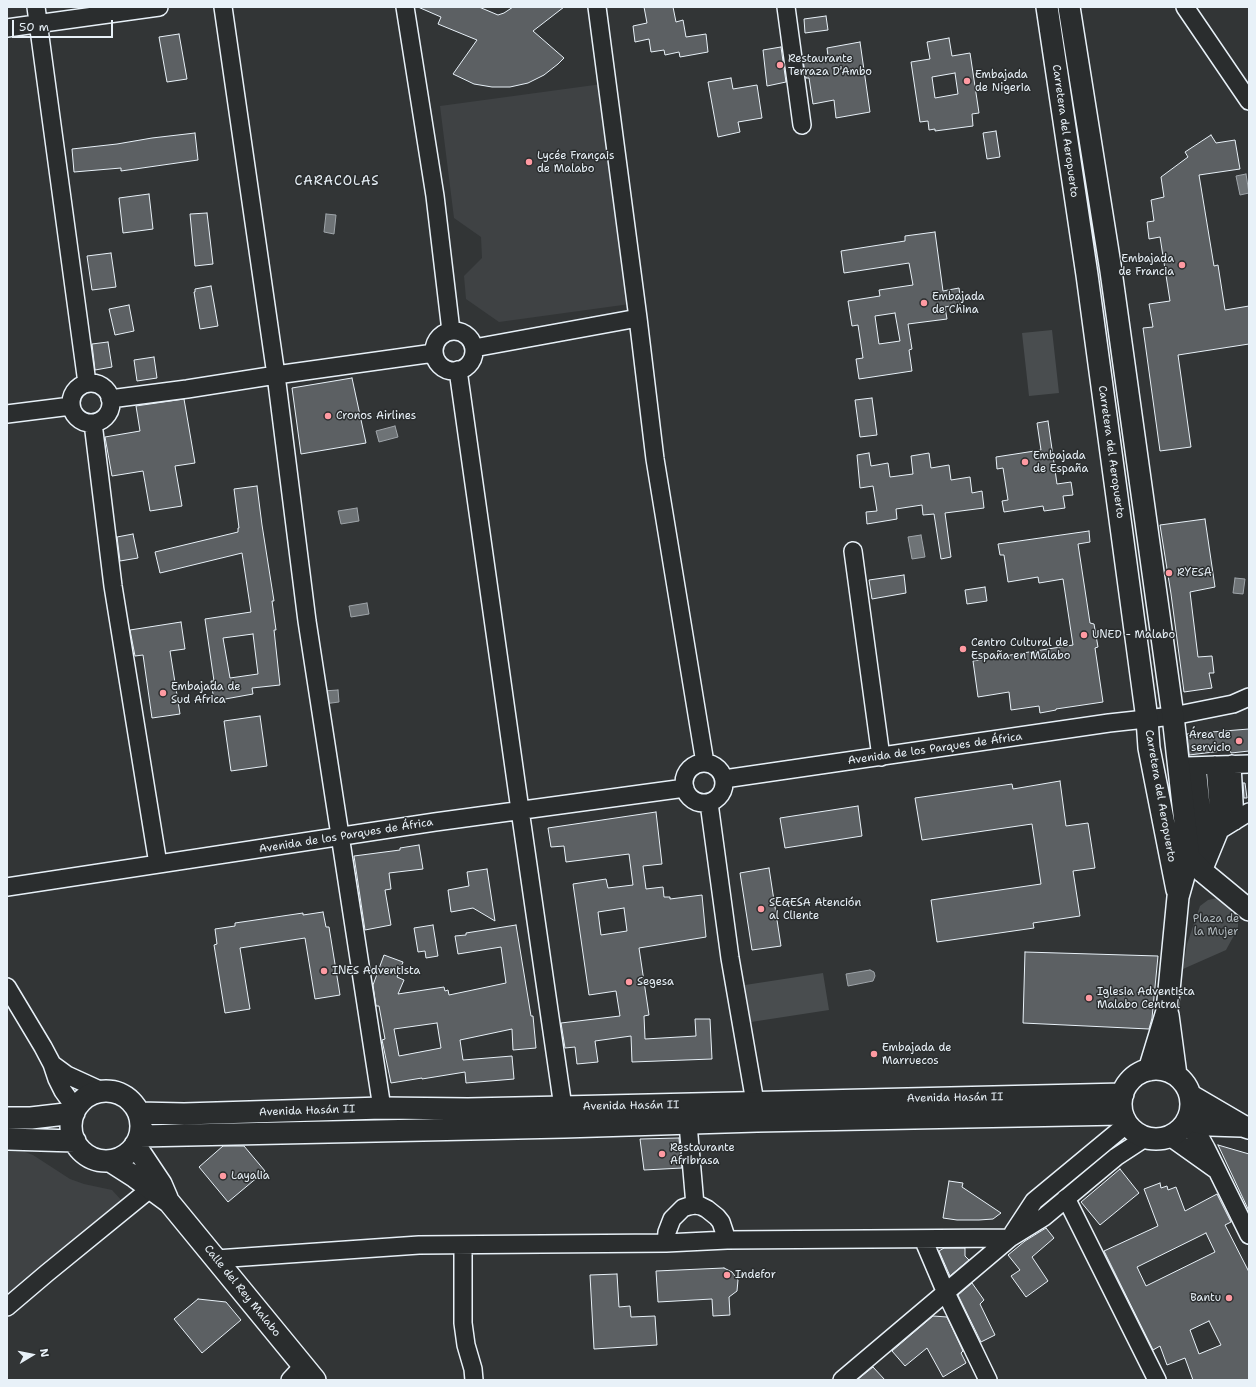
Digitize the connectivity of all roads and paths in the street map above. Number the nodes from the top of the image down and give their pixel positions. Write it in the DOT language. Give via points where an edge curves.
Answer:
graph roads {
  1 [pos="158,7"];
  2 [pos="223,7"];
  3 [pos="405,7"];
  4 [pos="597,7"];
  5 [pos="786,7"];
  6 [pos="1047,7"];
  7 [pos="1069,7"];
  8 [pos="1184,7"];
  9 [pos="37,15"];
  10 [pos="7,28"];
  11 [pos="1249,101"];
  12 [pos="802,125"];
  13 [pos="638,318"];
  14 [pos="451,331"];
  15 [pos="474,348"];
  16 [pos="434,353"];
  17 [pos="458,370"];
  18 [pos="276,375"];
  19 [pos="87,383"];
  20 [pos="110,399"];
  21 [pos="71,406"];
  22 [pos="7,414"];
  23 [pos="93,423"];
  24 [pos="853,551"];
  25 [pos="1249,697"];
  26 [pos="1172,716"];
  27 [pos="1147,719"];
  28 [pos="881,757"];
  29 [pos="705,764"];
  30 [pos="1249,764"];
  31 [pos="1223,765"];
  32 [pos="1188,766"];
  33 [pos="724,779"];
  34 [pos="685,788"];
  35 [pos="709,803"];
  36 [pos="520,810"];
  37 [pos="1242,817"];
  38 [pos="1220,830"];
  39 [pos="340,837"];
  40 [pos="1187,860"];
  41 [pos="158,864"];
  42 [pos="7,887"];
  43 [pos="1249,910"];
  44 [pos="7,987"];
  45 [pos="1167,1011"];
  46 [pos="52,1064"];
  47 [pos="1149,1070"];
  48 [pos="1176,1075"];
  49 [pos="102,1091"];
  50 [pos="1190,1095"];
  51 [pos="755,1102"];
  52 [pos="563,1107"];
  53 [pos="382,1108"];
  54 [pos="1124,1110"];
  55 [pos="75,1111"];
  56 [pos="139,1113"];
  57 [pos="7,1118"];
  58 [pos="688,1124"];
  59 [pos="1181,1127"];
  60 [pos="1246,1127"];
  61 [pos="1145,1138"];
  62 [pos="7,1139"];
  63 [pos="138,1140"];
  64 [pos="74,1141"];
  65 [pos="110,1161"];
  66 [pos="150,1189"];
  67 [pos="1066,1198"];
  68 [pos="169,1202"];
  69 [pos="696,1205"];
  70 [pos="1249,1235"];
  71 [pos="1010,1238"];
  72 [pos="923,1239"];
  73 [pos="726,1240"];
  74 [pos="666,1243"];
  75 [pos="462,1245"];
  76 [pos="216,1259"];
  77 [pos="946,1293"];
  78 [pos="7,1307"];
  79 [pos="303,1376"];
  80 [pos="474,1380"];
  81 [pos="842,1380"];
  82 [pos="988,1380"];
  83 [pos="1157,1380"];
  1 -- 9 [label="street"];
  2 -- 18 [label="street"];
  3 -- 14 [label="street" via="436,196"];
  4 -- 13 [label="street"];
  5 -- 12 [label="street"];
  6 -- 27 [label="main road, Carretera del Aeropuerto" via="1088,282"];
  7 -- 26 [label="main road, Carretera del Aeropuerto" via="1111,271"];
  8 -- 11 [label="street"];
  9 -- 10 [label="street"];
  9 -- 19 [label="street"];
  13 -- 15 [label="street"];
  13 -- 29 [label="street" via="655,459"];
  14 -- 15 [label="street" via="468,336"];
  14 -- 16 [label="street" via="437,340"];
  15 -- 17 [label="street" via="471,360"];
  16 -- 17 [label="street" via="438,362 445,368"];
  16 -- 18 [label="street"];
  17 -- 36 [label="street"];
  18 -- 20 [label="street"];
  18 -- 39 [label="street" via="307,621"];
  19 -- 20 [label="street" via="103,388"];
  19 -- 21 [label="street" via="79,386 73,393"];
  20 -- 23 [label="street" via="108,412 102,420"];
  21 -- 22 [label="street"];
  21 -- 23 [label="street" via="77,417 84,422"];
  23 -- 41 [label="street" via="113,586"];
  24 -- 28 [label="street"];
  25 -- 26 [label="street, Avenida de los Parques de África" via="1233,704"];
  26 -- 27 [label="street, Avenida de los Parques de África"];
  26 -- 32 [label="main road, Carretera del Aeropuerto"];
  27 -- 28 [label="street, Avenida de los Parques de África"];
  27 -- 40 [label="main road, Carretera del Aeropuerto" via="1149,748"];
  28 -- 33 [label="street, Avenida de los Parques de África"];
  29 -- 33 [label="street" via="717,768"];
  29 -- 34 [label="street" via="696,765 689,771 685,779"];
  30 -- 31 [label="street"];
  31 -- 32 [label="street"];
  31 -- 37 [label="street"];
  31 -- 38 [label="street"];
  32 -- 40 [label="main road, Carretera del Aeropuerto"];
  33 -- 35 [label="street" via="724,788 720,796"];
  34 -- 35 [label="street" via="689,796 696,801"];
  34 -- 36 [label="street, Avenida de los Parques de África"];
  35 -- 51 [label="street" via="730,958"];
  36 -- 39 [label="street, Avenida de los Parques de África"];
  36 -- 52 [label="street"];
  37 -- 38 [label="street"];
  38 -- 40 [label="street"];
  39 -- 41 [label="street, Avenida de los Parques de África"];
  39 -- 53 [label="street"];
  40 -- 43 [label="main road"];
  40 -- 45 [label="main road, Carretera del Aeropuerto" via="1178,896"];
  41 -- 42 [label="street, Avenida de los Parques de África"];
  44 -- 46 [label="street"];
  45 -- 47 [label="main road, Carretera del Aeropuerto"];
  45 -- 48 [label="main road, Carretera del Aeropuerto"];
  46 -- 49 [label="street" via="67,1075"];
  46 -- 55 [label="street" via="57,1080"];
  47 -- 48 [label="main road" via="1159,1069"];
  47 -- 54 [label="main road" via="1140,1073 1127,1085"];
  48 -- 50 [label="main road" via="1182,1080"];
  49 -- 55 [label="main road" via="86,1097"];
  49 -- 56 [label="main road" via="124,1096"];
  50 -- 59 [label="main road" via="1191,1108"];
  50 -- 60 [label="main road"];
  51 -- 52 [label="main road, Avenida Hasán II"];
  51 -- 54 [label="main road, Avenida Hasán II"];
  52 -- 53 [label="main road, Avenida Hasán II"];
  53 -- 56 [label="main road, Avenida Hasán II"];
  54 -- 58 [label="main road, Avenida Hasán II"];
  54 -- 61 [label="main road" via="1138,1134"];
  54 -- 71 [label="street" via="1034,1202"];
  55 -- 57 [label="main road" via="31,1118"];
  55 -- 64 [label="main road" via="72,1122"];
  56 -- 63 [label="main road" via="141,1124"];
  58 -- 63 [label="main road, Avenida Hasán II"];
  58 -- 69 [label="street"];
  59 -- 60 [label="main road"];
  59 -- 61 [label="main road" via="1162,1139"];
  59 -- 70 [label="street" via="1217,1170"];
  61 -- 67 [label="street" via="1116,1157"];
  62 -- 64 [label="main road"];
  63 -- 65 [label="main road" via="129,1153"];
  63 -- 68 [label="main road, Calle del Rey Malabo"];
  64 -- 65 [label="main road" via="89,1157"];
  65 -- 66 [label="main road, Calle del Rey Malabo"];
  66 -- 68 [label="main road, Calle del Rey Malabo"];
  66 -- 78 [label="street"];
  67 -- 71 [label="street"];
  67 -- 83 [label="street"];
  68 -- 76 [label="main road, Calle del Rey Malabo"];
  69 -- 73 [label="street" via="702,1206 717,1217"];
  69 -- 74 [label="street" via="683,1208 676,1213 669,1225"];
  71 -- 72 [label="street"];
  71 -- 77 [label="street"];
  72 -- 73 [label="street"];
  72 -- 77 [label="street"];
  73 -- 74 [label="street"];
  74 -- 75 [label="street"];
  75 -- 76 [label="street" via="419,1245"];
  75 -- 80 [label="street" via="463,1323"];
  76 -- 79 [label="main road, Calle del Rey Malabo"];
  77 -- 81 [label="street"];
  77 -- 82 [label="street"];
}
